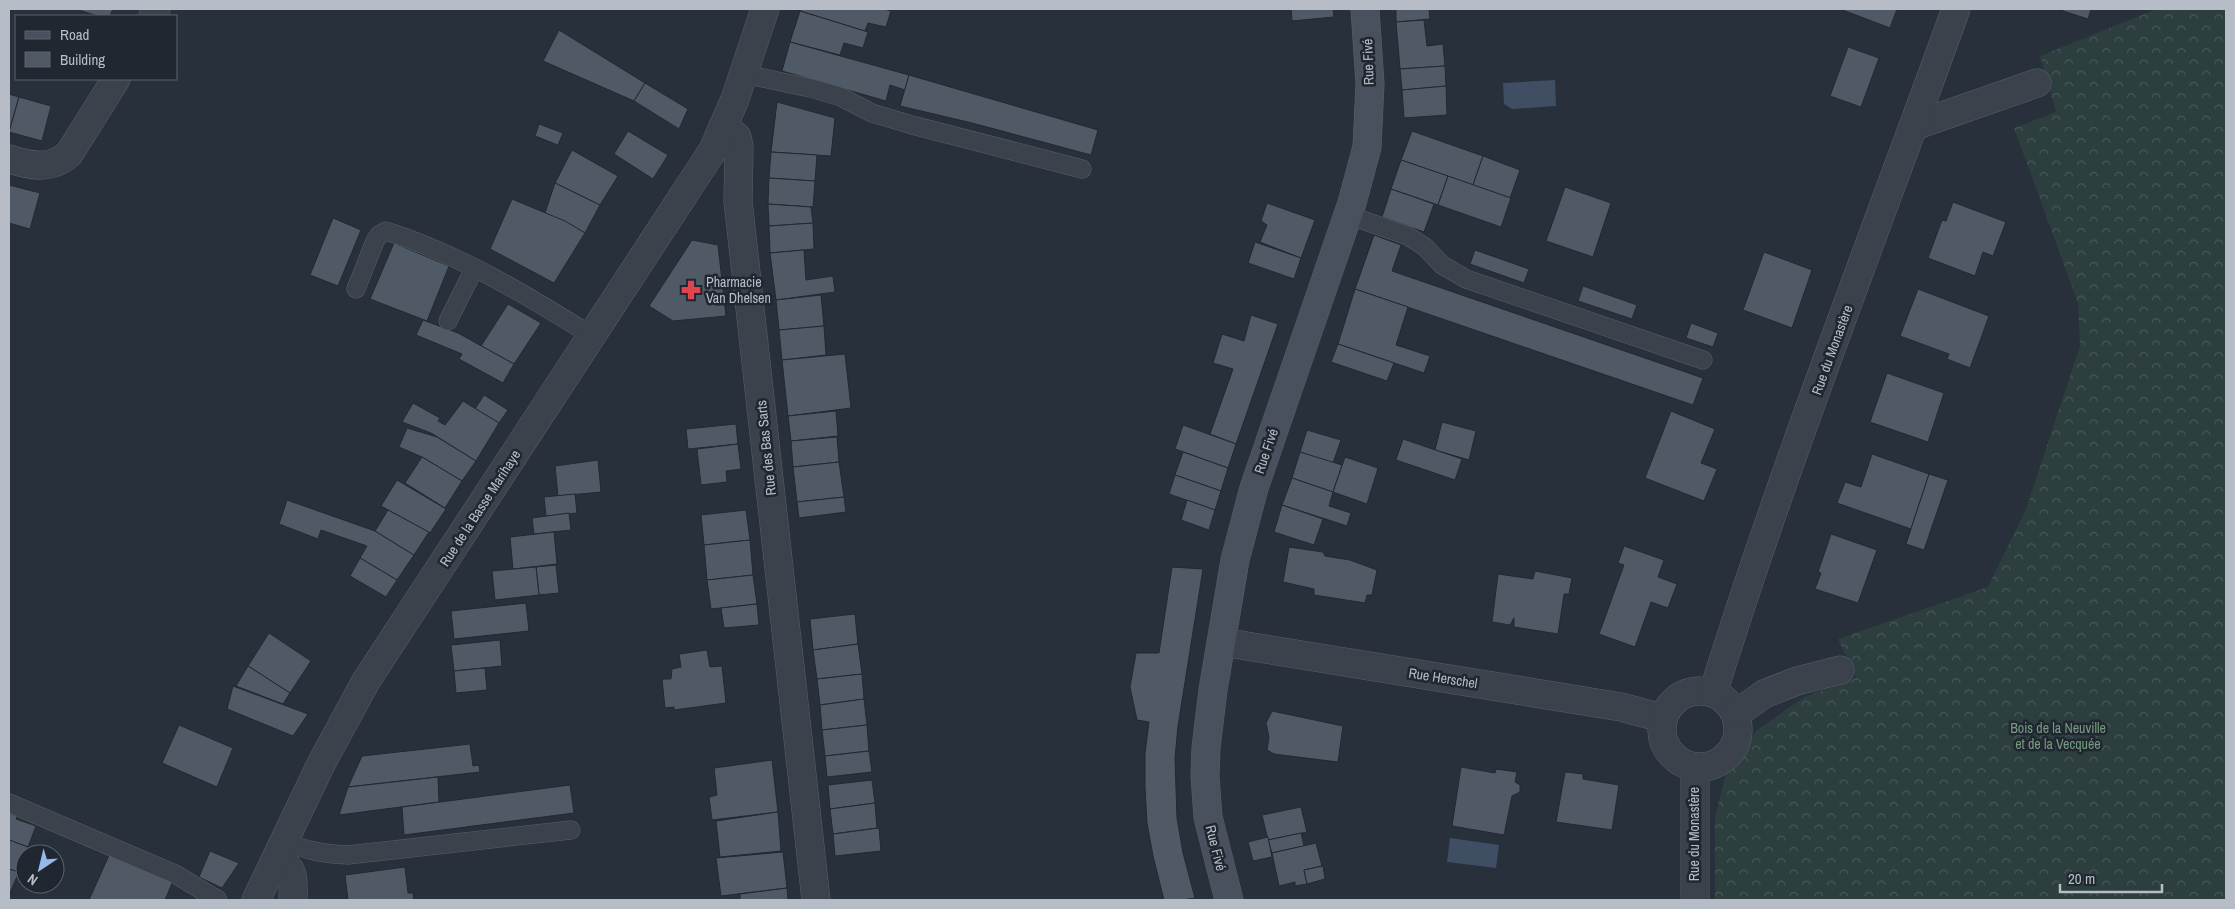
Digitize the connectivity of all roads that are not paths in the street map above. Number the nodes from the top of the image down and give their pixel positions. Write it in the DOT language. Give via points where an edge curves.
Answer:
graph roads {
  1 [pos="765,9"];
  2 [pos="1365,9"];
  3 [pos="1956,9"];
  4 [pos="744,74"];
  5 [pos="115,80"];
  6 [pos="2037,83"];
  7 [pos="723,126"];
  8 [pos="1914,126"];
  9 [pos="9,159"];
  10 [pos="1082,169"];
  11 [pos="1348,215"];
  12 [pos="474,269"];
  13 [pos="356,289"];
  14 [pos="448,321"];
  15 [pos="592,336"];
  16 [pos="1703,360"];
  17 [pos="1222,642"];
  18 [pos="1840,670"];
  19 [pos="1713,693"];
  20 [pos="1736,714"];
  21 [pos="1662,718"];
  22 [pos="1695,768"];
  23 [pos="9,803"];
  24 [pos="571,830"];
  25 [pos="281,849"];
  26 [pos="218,900"];
  27 [pos="256,900"];
  28 [pos="293,900"];
  29 [pos="816,900"];
  30 [pos="1229,900"];
  31 [pos="1695,900"];
  1 -- 4 [label="street"];
  2 -- 11 [label="street, Rue Fivé" via="1370,84 1367,147"];
  3 -- 8 [label="street, Rue du Monastère"];
  4 -- 7 [label="street"];
  4 -- 10 [label="lane" via="810,88 841,97 872,113"];
  5 -- 9 [label="street" via="61,162 38,166"];
  6 -- 8 [label="street"];
  7 -- 15 [label="street, Rue de la Basse Marihaye" via="694,182"];
  7 -- 29 [label="street, Rue des Bas Sarts" via="737,137 739,146 738,202"];
  8 -- 19 [label="street, Rue du Monastère" via="1743,598"];
  11 -- 16 [label="lane" via="1408,236 1425,247 1442,265 1466,278"];
  11 -- 17 [label="street, Rue Fivé" via="1254,488 1235,560"];
  12 -- 13 [label="lane" via="386,231 375,241"];
  12 -- 14 [label="lane"];
  12 -- 15 [label="lane" via="539,303"];
  15 -- 25 [label="street, Rue de la Basse Marihaye" via="366,681 321,764"];
  17 -- 21 [label="street, Rue Herschel" via="1621,708"];
  17 -- 30 [label="street, Rue Fivé" via="1206,748 1205,776 1208,817"];
  18 -- 20 [label="street" via="1764,694"];
  19 -- 20 [label="street" via="1730,705"];
  19 -- 21 [label="street" via="1688,692 1677,698"];
  20 -- 22 [label="street, Rue du Monastère" via="1738,737 1727,757 1717,764"];
  21 -- 22 [label="street, Rue du Monastère" via="1661,731 1667,750 1682,764"];
  22 -- 31 [label="street, Rue du Monastère"];
  23 -- 26 [label="lane" via="175,874"];
  24 -- 25 [label="lane" via="348,855"];
  25 -- 27 [label="street, Rue de la Basse Marihaye"];
  25 -- 28 [label="street" via="290,869"];
}
